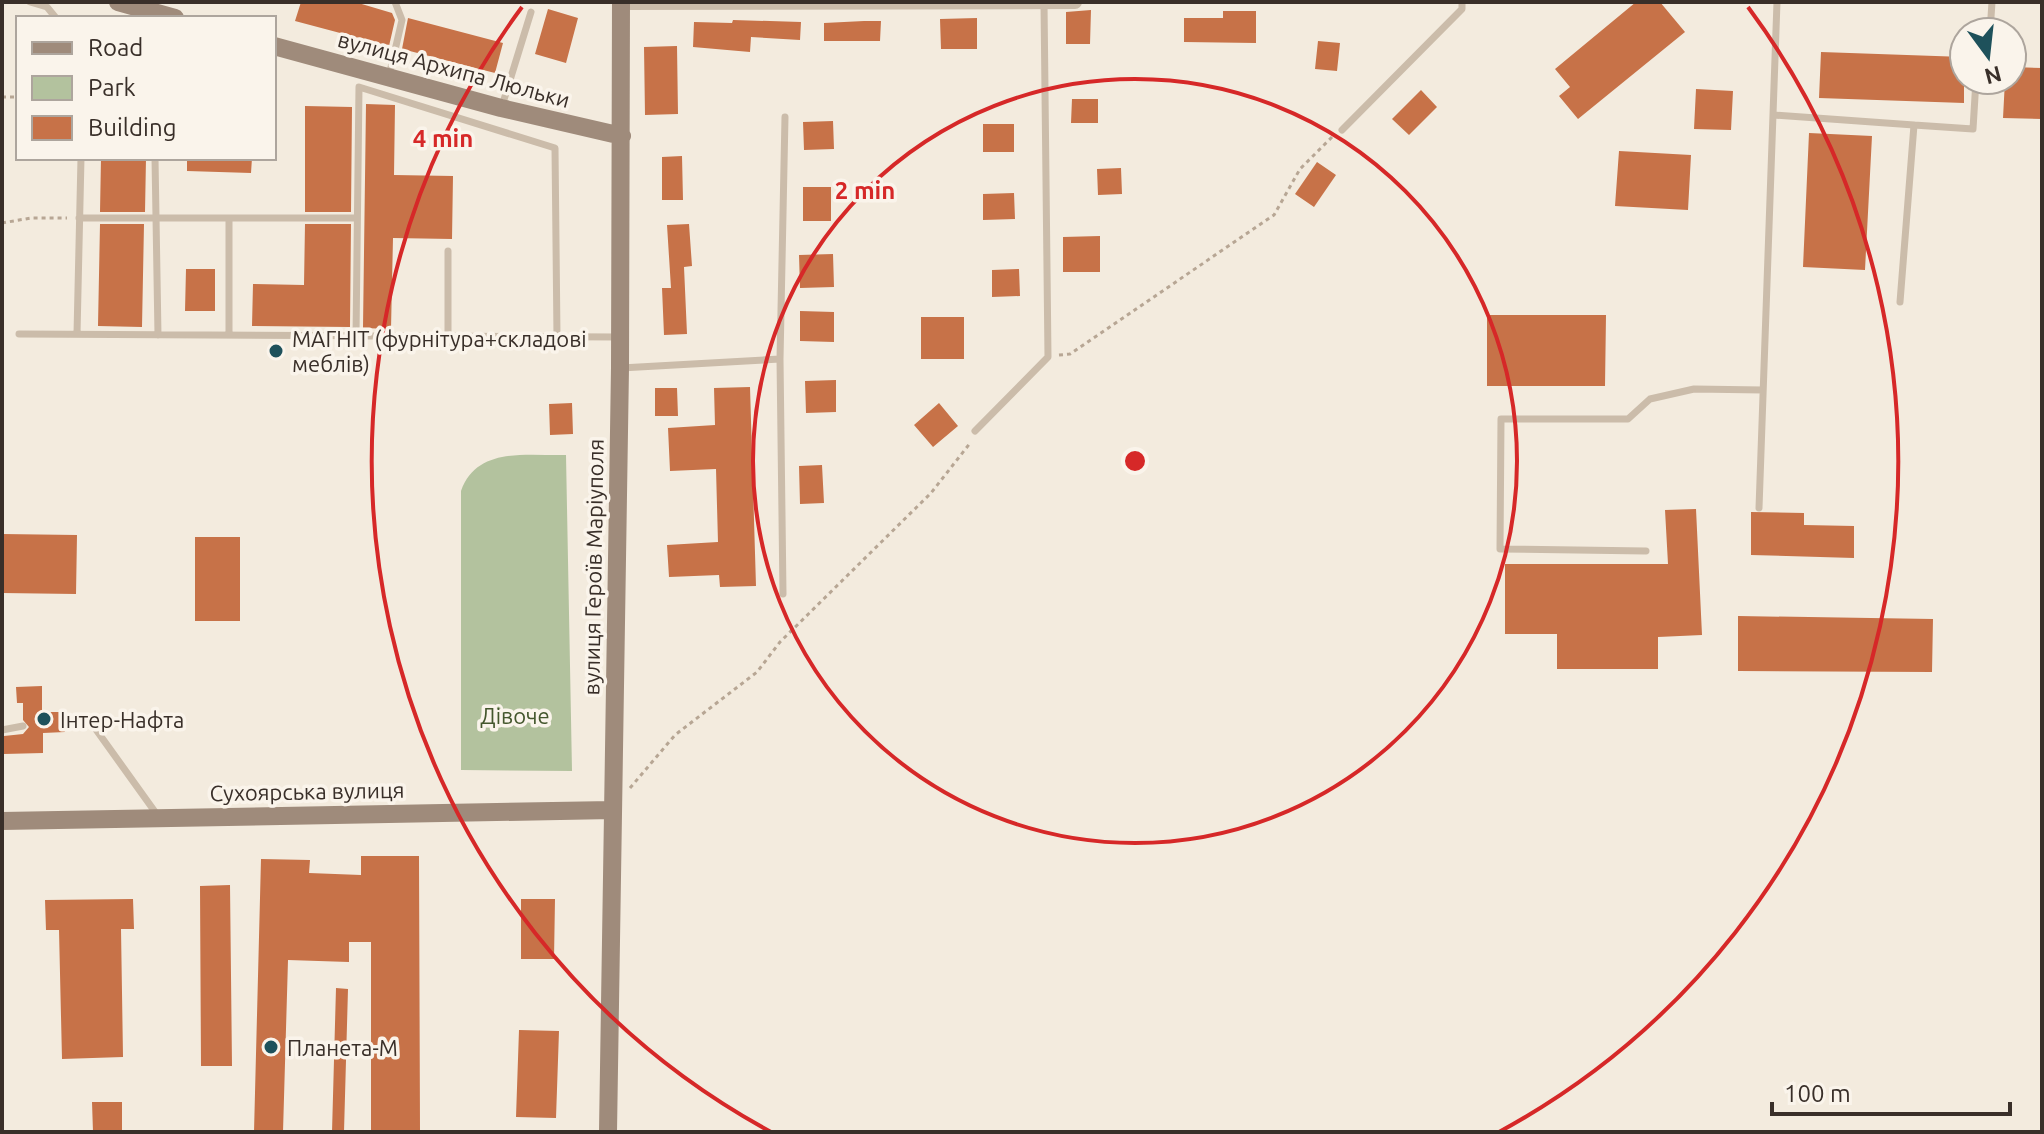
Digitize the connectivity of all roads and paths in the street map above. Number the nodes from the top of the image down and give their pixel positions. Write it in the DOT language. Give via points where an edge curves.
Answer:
graph roads {
  1 [pos="30,2"];
  2 [pos="118,2"];
  3 [pos="395,2"];
  4 [pos="1075,2"];
  5 [pos="1462,2"];
  6 [pos="1777,2"];
  7 [pos="621,3"];
  8 [pos="1044,3"];
  9 [pos="531,12"];
  10 [pos="54,16"];
  11 [pos="168,16"];
  12 [pos="276,47"];
  13 [pos="389,78"];
  14 [pos="1975,96"];
  15 [pos="501,108"];
  16 [pos="1773,115"];
  17 [pos="785,117"];
  18 [pos="1914,125"];
  19 [pos="1342,130"];
  20 [pos="622,136"];
  21 [pos="81,160"];
  22 [pos="155,160"];
  23 [pos="79,218"];
  24 [pos="155,218"];
  25 [pos="229,218"];
  26 [pos="357,218"];
  27 [pos="2,223"];
  28 [pos="448,251"];
  29 [pos="1900,302"];
  30 [pos="19,334"];
  31 [pos="77,334"];
  32 [pos="158,335"];
  33 [pos="229,335"];
  34 [pos="356,336"];
  35 [pos="448,336"];
  36 [pos="557,337"];
  37 [pos="620,337"];
  38 [pos="1048,357"];
  39 [pos="780,359"];
  40 [pos="620,368"];
  41 [pos="1763,390"];
  42 [pos="975,431"];
  43 [pos="1759,508"];
  44 [pos="1646,551"];
  45 [pos="783,594"];
  46 [pos="65,725"];
  47 [pos="23,726"];
  48 [pos="2,730"];
  49 [pos="612,810"];
  50 [pos="159,818"];
  51 [pos="2,821"];
  52 [pos="608,1132"];
  1 -- 10 [label="lane" via="47,7"];
  2 -- 11 [label="street"];
  3 -- 13 [label="lane" via="402,20"];
  4 -- 8 [label="street"];
  5 -- 19 [label="lane" via="1462,9"];
  6 -- 16 [label="lane"];
  7 -- 8 [label="street"];
  7 -- 20 [label="street, вулиця Героїв Маріуполя"];
  8 -- 38 [label="lane"];
  9 -- 15 [label="lane"];
  12 -- 13 [label="street, вулиця Архипа Люльки"];
  13 -- 15 [label="street, вулиця Архипа Люльки"];
  14 -- 18 [label="lane" via="1973,129"];
  15 -- 20 [label="street, вулиця Архипа Люльки"];
  16 -- 18 [label="lane"];
  16 -- 41 [label="lane"];
  17 -- 39 [label="lane"];
  18 -- 29 [label="lane"];
  19 -- 38 [label="path" via="1300,169 1274,215 1070,354"];
  20 -- 37 [label="street, вулиця Героїв Маріуполя"];
  21 -- 23 [label="lane"];
  22 -- 24 [label="lane"];
  23 -- 24 [label="lane"];
  23 -- 27 [label="path"];
  23 -- 31 [label="lane"];
  24 -- 25 [label="lane"];
  24 -- 32 [label="lane"];
  25 -- 26 [label="lane"];
  25 -- 33 [label="lane"];
  26 -- 34 [label="lane"];
  26 -- 36 [label="lane" via="359,87 555,148"];
  28 -- 35 [label="lane"];
  30 -- 31 [label="lane"];
  31 -- 32 [label="lane"];
  32 -- 33 [label="lane"];
  33 -- 34 [label="lane"];
  34 -- 35 [label="lane"];
  35 -- 36 [label="lane"];
  36 -- 37 [label="lane"];
  37 -- 40 [label="street, вулиця Героїв Маріуполя"];
  38 -- 42 [label="lane"];
  39 -- 40 [label="lane"];
  39 -- 45 [label="lane"];
  40 -- 49 [label="street, вулиця Героїв Маріуполя"];
  41 -- 43 [label="lane"];
  41 -- 44 [label="lane" via="1694,389 1650,399 1628,419 1501,419 1500,549"];
  42 -- 49 [label="path" via="970,449 931,493 780,642 757,672 675,735"];
  46 -- 50 [label="lane" via="92,724"];
  47 -- 48 [label="lane"];
  49 -- 50 [label="street, Сухоярська вулиця"];
  49 -- 52 [label="street, вулиця Героїв Маріуполя"];
  50 -- 51 [label="street, Сухоярська вулиця"];
}
